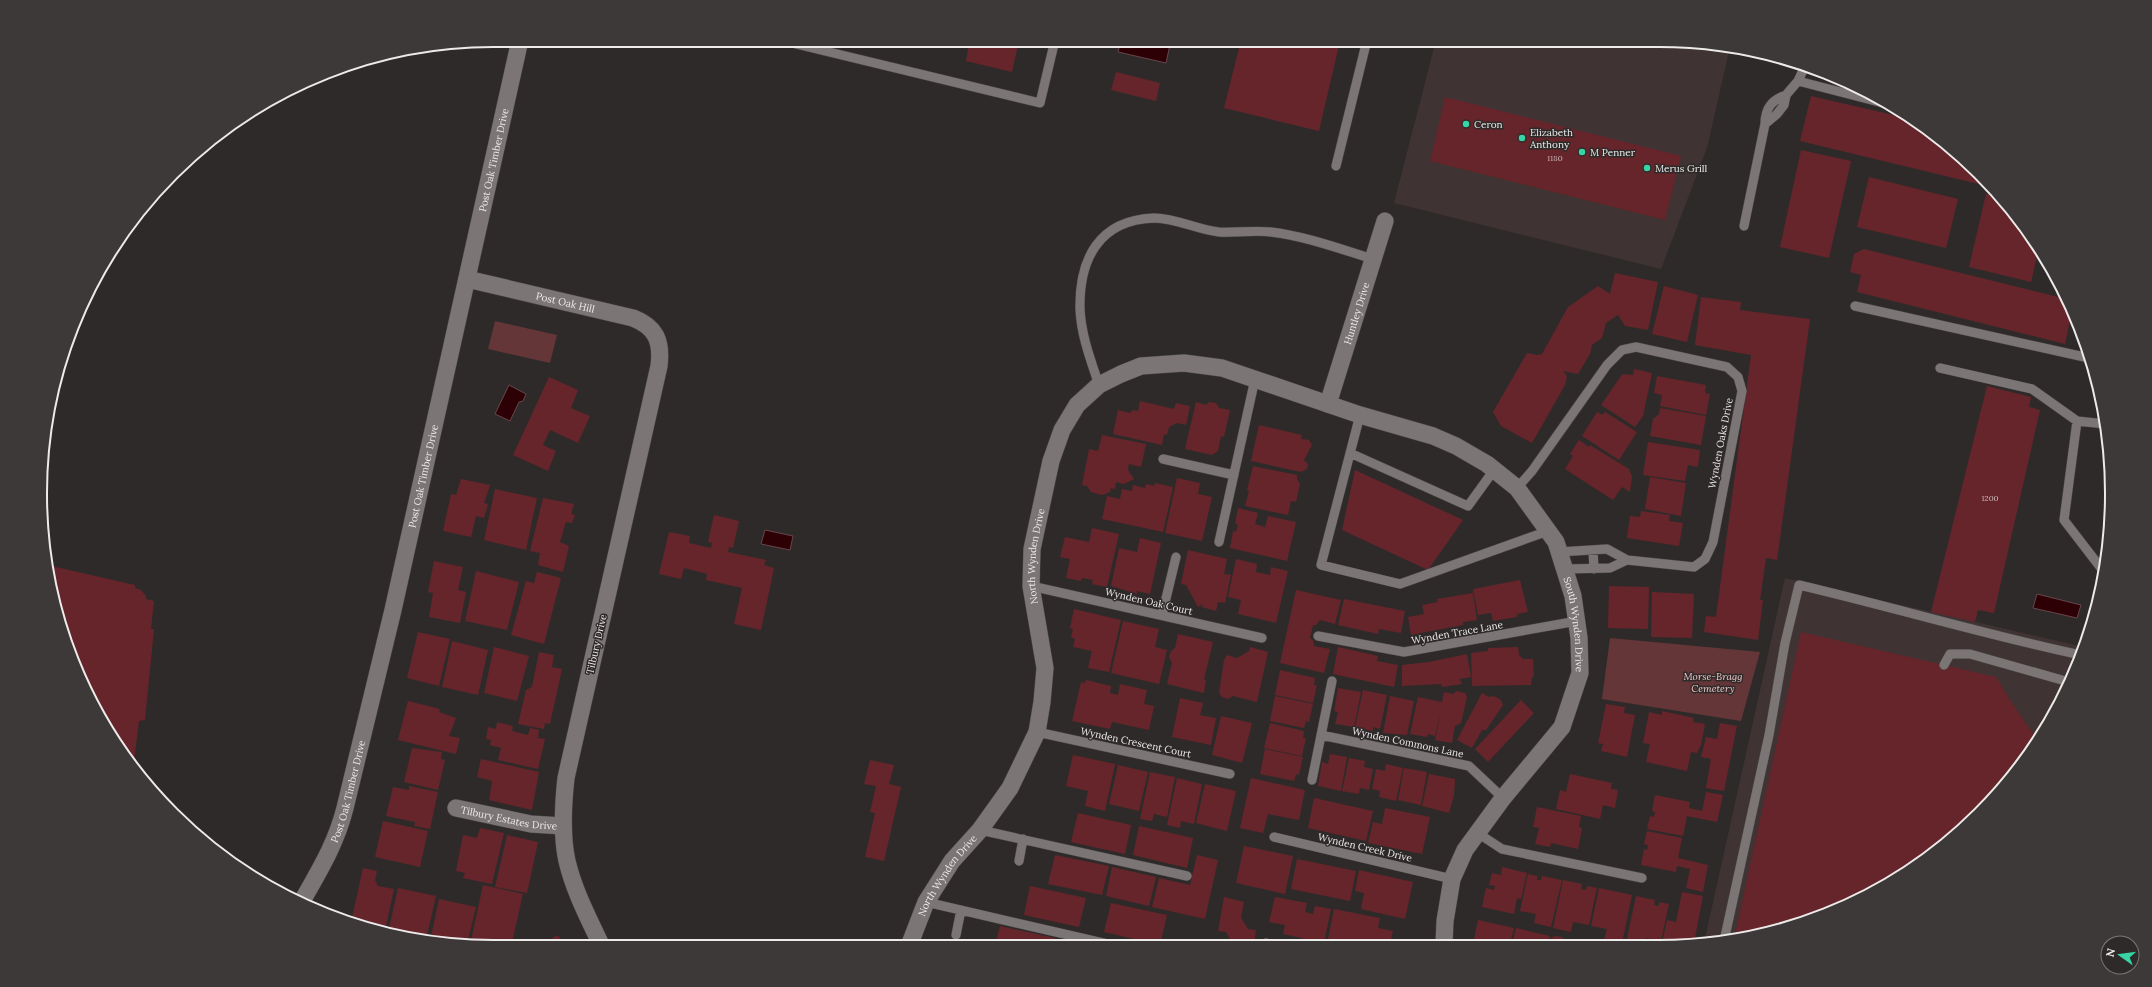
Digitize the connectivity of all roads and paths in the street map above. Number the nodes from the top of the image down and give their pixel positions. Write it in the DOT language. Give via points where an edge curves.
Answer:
graph roads {
  1 [pos="518,47"];
  2 [pos="808,47"];
  3 [pos="1053,47"];
  4 [pos="1365,47"];
  5 [pos="1803,71"];
  6 [pos="1798,81"];
  7 [pos="1866,98"];
  8 [pos="1336,166"];
  9 [pos="1385,222"];
  10 [pos="1744,226"];
  11 [pos="1373,259"];
  12 [pos="467,279"];
  13 [pos="1855,306"];
  14 [pos="656,337"];
  15 [pos="2083,357"];
  16 [pos="1940,368"];
  17 [pos="1255,379"];
  18 [pos="1099,385"];
  19 [pos="1328,404"];
  20 [pos="1360,415"];
  21 [pos="2077,421"];
  22 [pos="2099,423"];
  23 [pos="1350,453"];
  24 [pos="1163,459"];
  25 [pos="1494,470"];
  26 [pos="1234,475"];
  27 [pos="1517,488"];
  28 [pos="1548,531"];
  29 [pos="1218,542"];
  30 [pos="1593,550"];
  31 [pos="1559,552"];
  32 [pos="1176,557"];
  33 [pos="1627,560"];
  34 [pos="2099,565"];
  35 [pos="1594,569"];
  36 [pos="1565,570"];
  37 [pos="1031,586"];
  38 [pos="1162,616"];
  39 [pos="1577,621"];
  40 [pos="1318,636"];
  41 [pos="1262,638"];
  42 [pos="2075,654"];
  43 [pos="1944,665"];
  44 [pos="2064,680"];
  45 [pos="1332,681"];
  46 [pos="1037,732"];
  47 [pos="1321,735"];
  48 [pos="1230,774"];
  49 [pos="1312,780"];
  50 [pos="1503,798"];
  51 [pos="456,808"];
  52 [pos="563,826"];
  53 [pos="980,830"];
  54 [pos="1476,832"];
  55 [pos="1274,837"];
  56 [pos="1023,839"];
  57 [pos="1018,862"];
  58 [pos="1187,876"];
  59 [pos="1642,878"];
  60 [pos="1452,879"];
  61 [pos="304,898"];
  62 [pos="926,902"];
  63 [pos="961,910"];
  64 [pos="956,935"];
  65 [pos="1725,935"];
  66 [pos="599,940"];
  67 [pos="911,940"];
  68 [pos="1090,940"];
  69 [pos="1444,940"];
  1 -- 12 [label="street, Post Oak Timber Drive"];
  2 -- 3 [label="lane" via="1040,103"];
  4 -- 8 [label="lane"];
  5 -- 6 [label="lane"];
  6 -- 7 [label="lane"];
  6 -- 10 [label="lane" via="1786,96 1774,100 1768,108"];
  9 -- 11 [label="street, Huntley Drive"];
  11 -- 18 [label="lane" via="1270,232 1218,232 1155,218 1132,222 1111,230 1095,244 1086,263 1081,302 1088,352"];
  11 -- 19 [label="street, Huntley Drive"];
  12 -- 14 [label="street, Post Oak Hill" via="633,318 652,329"];
  12 -- 61 [label="street, Post Oak Timber Drive" via="346,808 325,862"];
  13 -- 15 [label="lane"];
  14 -- 52 [label="street, Tilbury Drive" via="660,346 659,366 566,778"];
  16 -- 21 [label="lane" via="2032,389"];
  17 -- 18 [label="street, North Wynden Drive" via="1222,368 1184,363 1141,366"];
  17 -- 19 [label="street, North Wynden Drive"];
  17 -- 26 [label="lane"];
  18 -- 37 [label="street, North Wynden Drive" via="1077,405 1062,430 1051,461 1032,549"];
  19 -- 20 [label="street, South Wynden Drive"];
  20 -- 23 [label="lane"];
  20 -- 25 [label="street, South Wynden Drive" via="1456,446"];
  21 -- 22 [label="lane"];
  21 -- 34 [label="lane" via="2064,520"];
  23 -- 25 [label="lane" via="1468,506"];
  23 -- 28 [label="lane" via="1321,565 1400,584"];
  24 -- 26 [label="lane"];
  25 -- 27 [label="street, South Wynden Drive"];
  26 -- 29 [label="lane"];
  27 -- 28 [label="street, South Wynden Drive"];
  27 -- 33 [label="lane, Wynden Oaks Drive" via="1532,471 1607,365 1622,350 1636,347 1727,367 1738,377 1742,391 1713,542 1705,559 1694,567"];
  28 -- 31 [label="street, South Wynden Drive"];
  30 -- 31 [label="lane, Wynden Oaks Drive"];
  30 -- 33 [label="lane, Wynden Oaks Drive" via="1607,549"];
  30 -- 35 [label="lane"];
  31 -- 36 [label="street, South Wynden Drive"];
  32 -- 38 [label="lane"];
  33 -- 35 [label="lane, Wynden Oaks Drive" via="1610,568"];
  35 -- 36 [label="lane, Wynden Oaks Drive"];
  36 -- 39 [label="street, South Wynden Drive"];
  37 -- 38 [label="lane, Wynden Oak Court"];
  37 -- 46 [label="street, North Wynden Drive" via="1045,668"];
  38 -- 41 [label="lane, Wynden Oak Court"];
  39 -- 40 [label="lane, Wynden Trace Lane" via="1404,652"];
  39 -- 50 [label="street, South Wynden Drive" via="1580,673 1562,727"];
  42 -- 65 [label="lane" via="2023,643 1889,606 1799,585 1785,643 1768,743"];
  43 -- 44 [label="lane" via="1950,654 1970,654"];
  45 -- 47 [label="lane"];
  46 -- 48 [label="lane, Wynden Crescent Court"];
  46 -- 53 [label="street, North Wynden Drive" via="1010,788"];
  47 -- 49 [label="lane"];
  47 -- 50 [label="lane, Wynden Commons Lane" via="1469,766"];
  50 -- 54 [label="street, South Wynden Drive"];
  51 -- 52 [label="street, Tilbury Estates Drive" via="530,824"];
  52 -- 66 [label="street, Tilbury Drive" via="567,860 576,888"];
  53 -- 56 [label="lane"];
  53 -- 62 [label="street, North Wynden Drive" via="952,861"];
  54 -- 59 [label="lane" via="1502,849"];
  54 -- 60 [label="street, South Wynden Drive"];
  55 -- 60 [label="lane, Wynden Creek Drive"];
  56 -- 57 [label="lane"];
  56 -- 58 [label="lane"];
  60 -- 69 [label="street, South Wynden Drive"];
  62 -- 63 [label="lane"];
  62 -- 67 [label="street, North Wynden Drive"];
  63 -- 64 [label="lane"];
  63 -- 68 [label="lane"];
}
